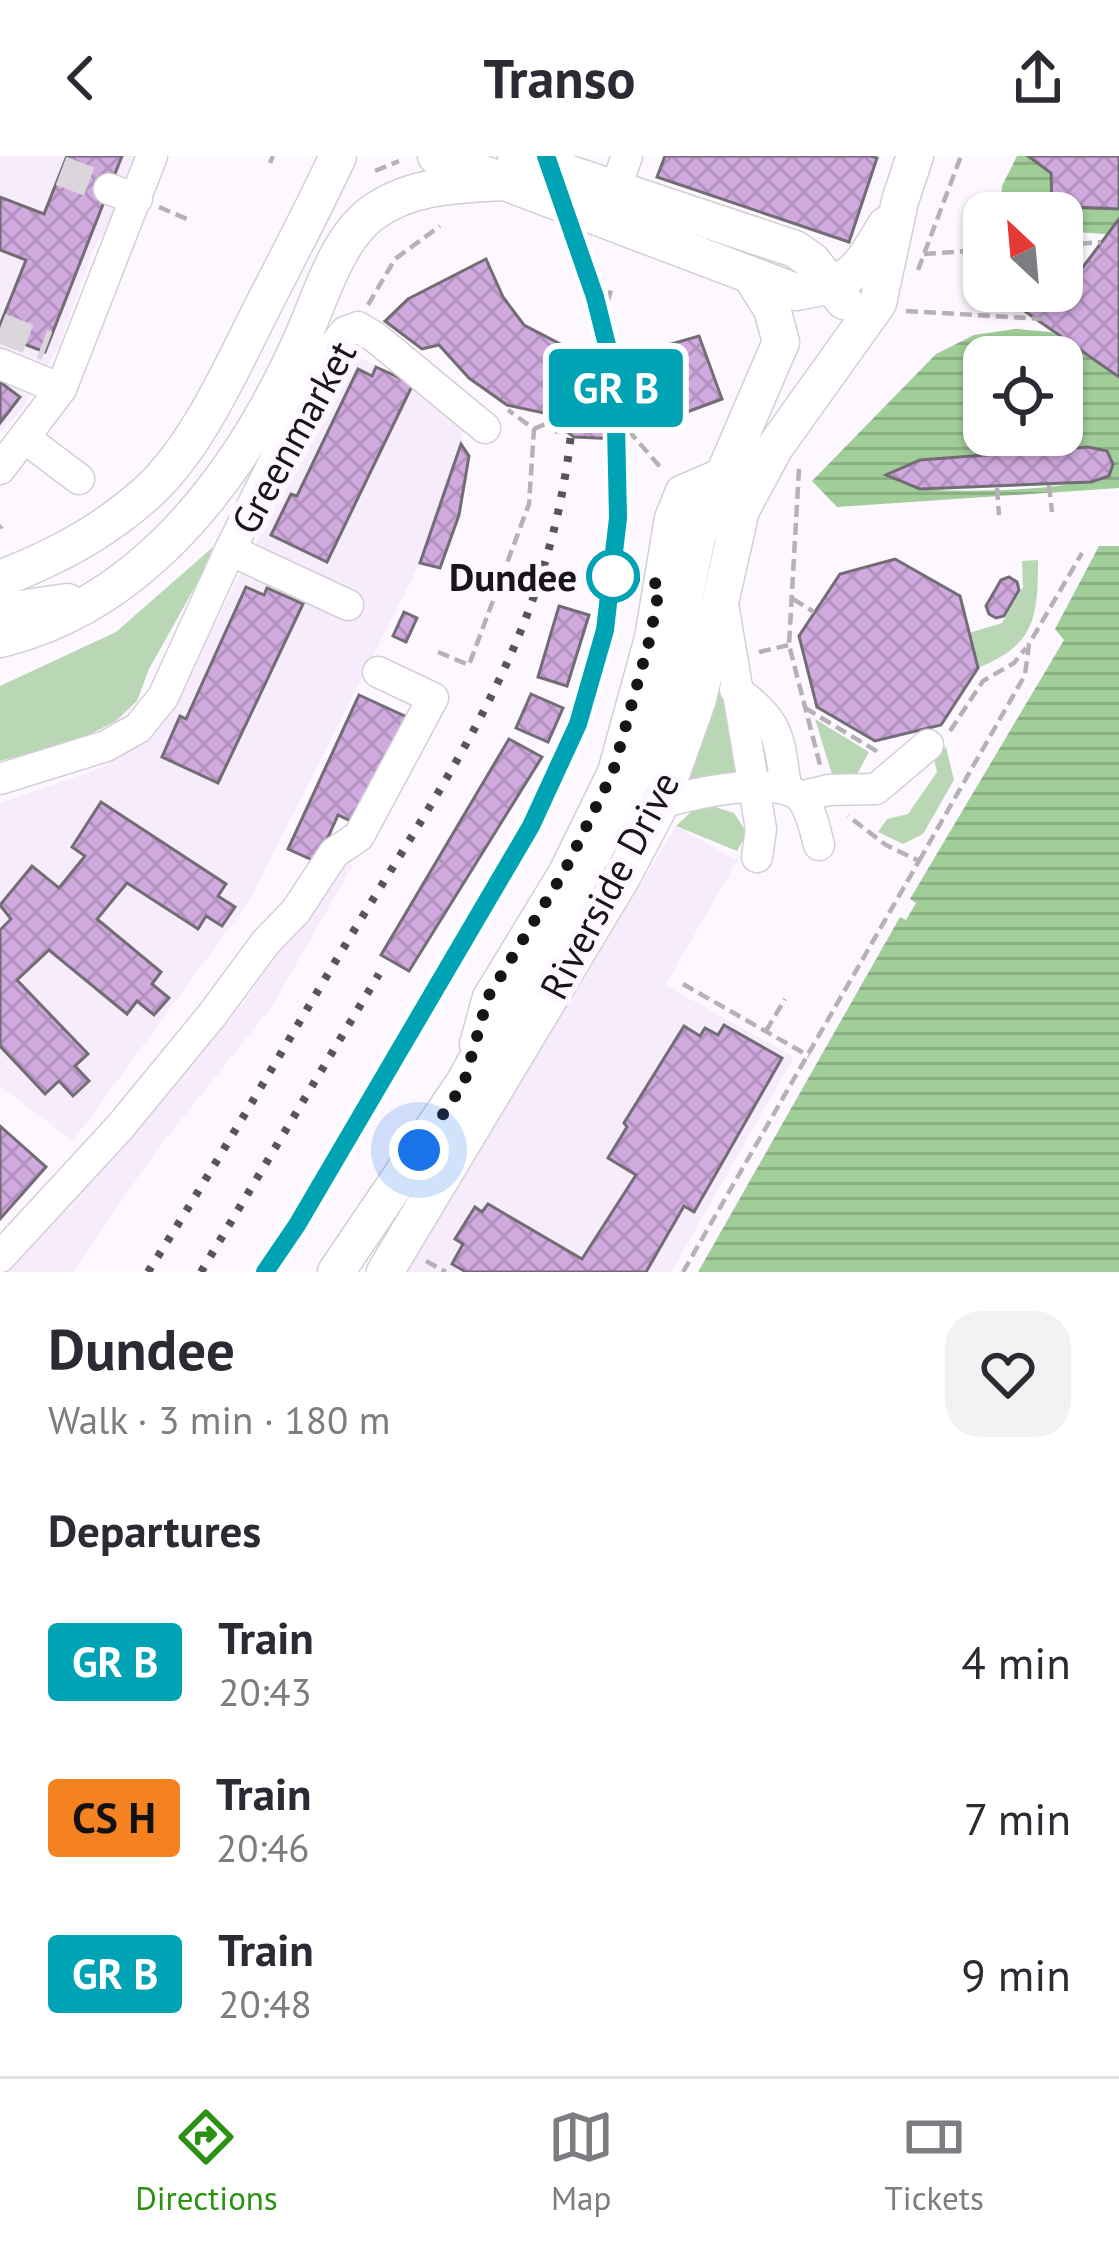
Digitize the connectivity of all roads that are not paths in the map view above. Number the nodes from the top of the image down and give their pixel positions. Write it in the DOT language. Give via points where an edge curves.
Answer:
graph roads {
  1 [pos="152,156"];
  2 [pos="338,156"];
  3 [pos="436,156"];
  4 [pos="915,156"];
  5 [pos="509,169"];
  6 [pos="621,173"];
  7 [pos="900,201"];
  8 [pos="753,279"];
  9 [pos="834,286"];
  10 [pos="846,352"];
  11 [pos="0,364"];
  12 [pos="61,389"];
  13 [pos="485,428"];
  14 [pos="26,439"];
  15 [pos="0,469"];
  16 [pos="79,479"];
  17 [pos="230,550"];
  18 [pos="0,579"];
  19 [pos="721,592"];
  20 [pos="88,603"];
  21 [pos="348,605"];
  22 [pos="0,612"];
  23 [pos="0,639"];
  24 [pos="0,663"];
  25 [pos="378,672"];
  26 [pos="735,689"];
  27 [pos="928,745"];
  28 [pos="0,779"];
  29 [pos="752,789"];
  30 [pos="794,792"];
  31 [pos="661,803"];
  32 [pos="819,845"];
  33 [pos="757,857"];
  34 [pos="0,1257"];
  35 [pos="336,1272"];
  36 [pos="385,1272"];
  1 -- 12 [label="street" via="123,194 61,352"];
  2 -- 18 [label="main road" via="203,419 153,488 100,531"];
  3 -- 5 [label="main road"];
  4 -- 7 [label="main road"];
  5 -- 6 [label="main road"];
  5 -- 8 [label="main road"];
  5 -- 20 [label="main road" via="418,190 368,217 348,238 244,447 186,525"];
  6 -- 9 [label="main road" via="795,249"];
  7 -- 9 [label="main road" via="861,267"];
  7 -- 10 [label="main road, Riverside Drive" via="878,304"];
  8 -- 9 [label="main road" via="796,292"];
  8 -- 35 [label="main road, Riverside Drive" via="781,342 697,537 662,702 624,797 464,1083"];
  9 -- 10 [label="main road" via="850,324"];
  10 -- 19 [label="main road, Riverside Drive" via="775,447 741,510"];
  11 -- 12 [label="street"];
  12 -- 14 [label="street"];
  13 -- 17 [label="street, Greenmarket" via="358,327 346,332"];
  14 -- 15 [label="street"];
  14 -- 16 [label="street"];
  17 -- 21 [label="street, Greenmarket"];
  17 -- 28 [label="street, Greenmarket" via="163,697 138,728"];
  19 -- 26 [label="street"];
  19 -- 31 [label="main road, Riverside Drive" via="698,699"];
  20 -- 22 [label="main road"];
  20 -- 23 [label="main road"];
  20 -- 24 [label="main road"];
  25 -- 34 [label="street" via="433,698 359,836 334,853 147,1094"];
  26 -- 29 [label="street"];
  26 -- 30 [label="street" via="767,713"];
  27 -- 30 [label="street" via="876,789"];
  29 -- 30 [label="street"];
  29 -- 31 [label="street" via="709,789"];
  29 -- 33 [label="street"];
  30 -- 32 [label="street"];
  31 -- 36 [label="main road, Riverside Drive"];
}
